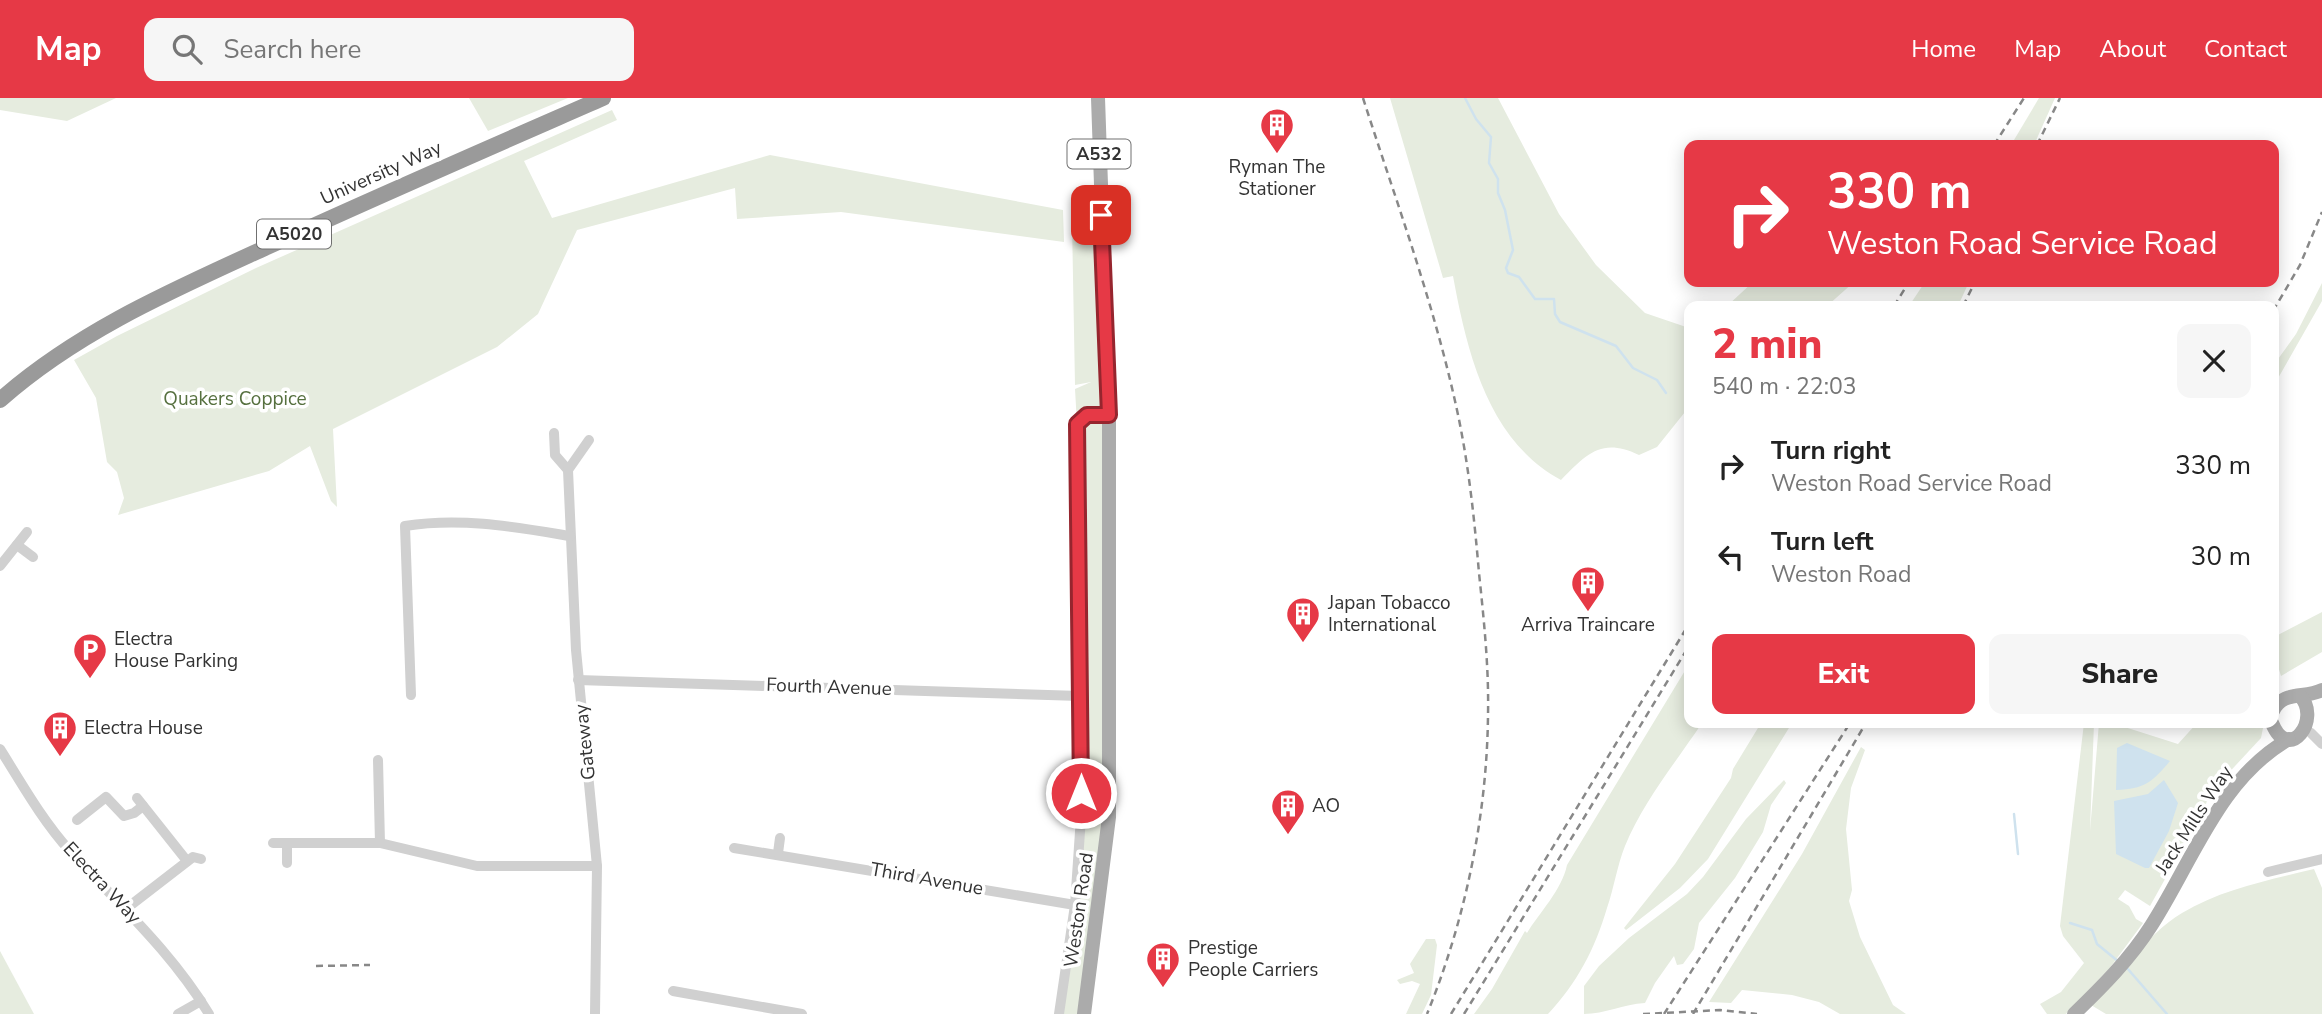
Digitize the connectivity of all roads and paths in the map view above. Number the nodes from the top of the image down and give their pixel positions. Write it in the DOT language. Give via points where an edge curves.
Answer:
graph roads {
  1 [pos="603,98"];
  2 [pos="1098,98"];
  3 [pos="0,400"];
  4 [pos="1109,415"];
  5 [pos="554,433"];
  6 [pos="589,440"];
  7 [pos="568,470"];
  8 [pos="27,532"];
  9 [pos="570,536"];
  10 [pos="17,545"];
  11 [pos="33,557"];
  12 [pos="0,566"];
  13 [pos="578,680"];
  14 [pos="2322,691"];
  15 [pos="411,695"];
  16 [pos="1080,696"];
  17 [pos="2300,696"];
  18 [pos="2279,702"];
  19 [pos="2313,707"];
  20 [pos="2274,728"];
  21 [pos="2276,728"];
  22 [pos="2311,733"];
  23 [pos="2289,739"];
  24 [pos="2322,744"];
  25 [pos="0,749"];
  26 [pos="2268,751"];
  27 [pos="378,760"];
  28 [pos="1081,817"];
  29 [pos="1109,817"];
  30 [pos="76,820"];
  31 [pos="780,838"];
  32 [pos="380,842"];
  33 [pos="287,843"];
  34 [pos="274,844"];
  35 [pos="734,848"];
  36 [pos="778,853"];
  37 [pos="201,859"];
  38 [pos="2322,859"];
  39 [pos="187,861"];
  40 [pos="288,863"];
  41 [pos="597,866"];
  42 [pos="2268,872"];
  43 [pos="1075,905"];
  44 [pos="127,908"];
  45 [pos="673,991"];
  46 [pos="201,1001"];
  47 [pos="178,1014"];
  48 [pos="209,1014"];
  49 [pos="595,1014"];
  50 [pos="802,1014"];
  51 [pos="1059,1014"];
  52 [pos="1084,1014"];
  53 [pos="2074,1014"];
  1 -- 3 [label="highway, University Way / A5020" via="167,293 70,346"];
  2 -- 4 [label="main road, Weston Road / A532"];
  4 -- 16 [label="street" via="1087,415 1077,424"];
  4 -- 29 [label="main road, Weston Road / A532"];
  5 -- 7 [label="street, Gateway" via="555,455"];
  6 -- 7 [label="street"];
  7 -- 9 [label="street, Gateway"];
  8 -- 10 [label="street"];
  9 -- 13 [label="street, Gateway"];
  9 -- 15 [label="street" via="466,522 405,526"];
  10 -- 11 [label="street"];
  10 -- 12 [label="street"];
  13 -- 16 [label="street, Fourth Avenue"];
  13 -- 41 [label="street, Gateway"];
  14 -- 17 [label="main road"];
  14 -- 19 [label="main road"];
  16 -- 28 [label="street"];
  17 -- 18 [label="main road"];
  17 -- 19 [label="main road"];
  19 -- 22 [label="main road" via="2316,720"];
  20 -- 26 [label="main road, Jack Mills Way"];
  21 -- 23 [label="main road"];
  22 -- 23 [label="main road, Jack Mills Way"];
  22 -- 24 [label="street"];
  23 -- 26 [label="main road, Jack Mills Way"];
  25 -- 44 [label="street, Electra Way" via="38,811 69,850"];
  26 -- 53 [label="main road, Jack Mills Way" via="2213,818 2158,915 2122,964"];
  27 -- 32 [label="street"];
  28 -- 29 [label="street"];
  28 -- 43 [label="street"];
  29 -- 52 [label="main road, Weston Road / A532"];
  30 -- 39 [label="street" via="106,797 124,816 134,813 140,802"];
  31 -- 36 [label="street"];
  32 -- 33 [label="street"];
  32 -- 41 [label="street" via="477,866"];
  33 -- 34 [label="street"];
  33 -- 40 [label="street"];
  35 -- 36 [label="street, Third Avenue"];
  36 -- 43 [label="street, Third Avenue"];
  37 -- 39 [label="street"];
  38 -- 42 [label="street"];
  39 -- 44 [label="street"];
  41 -- 49 [label="street, Gateway"];
  43 -- 51 [label="street"];
  44 -- 46 [label="street, Electra Way"];
  45 -- 50 [label="street"];
  46 -- 47 [label="street"];
  46 -- 48 [label="street, Electra Way"];
}
